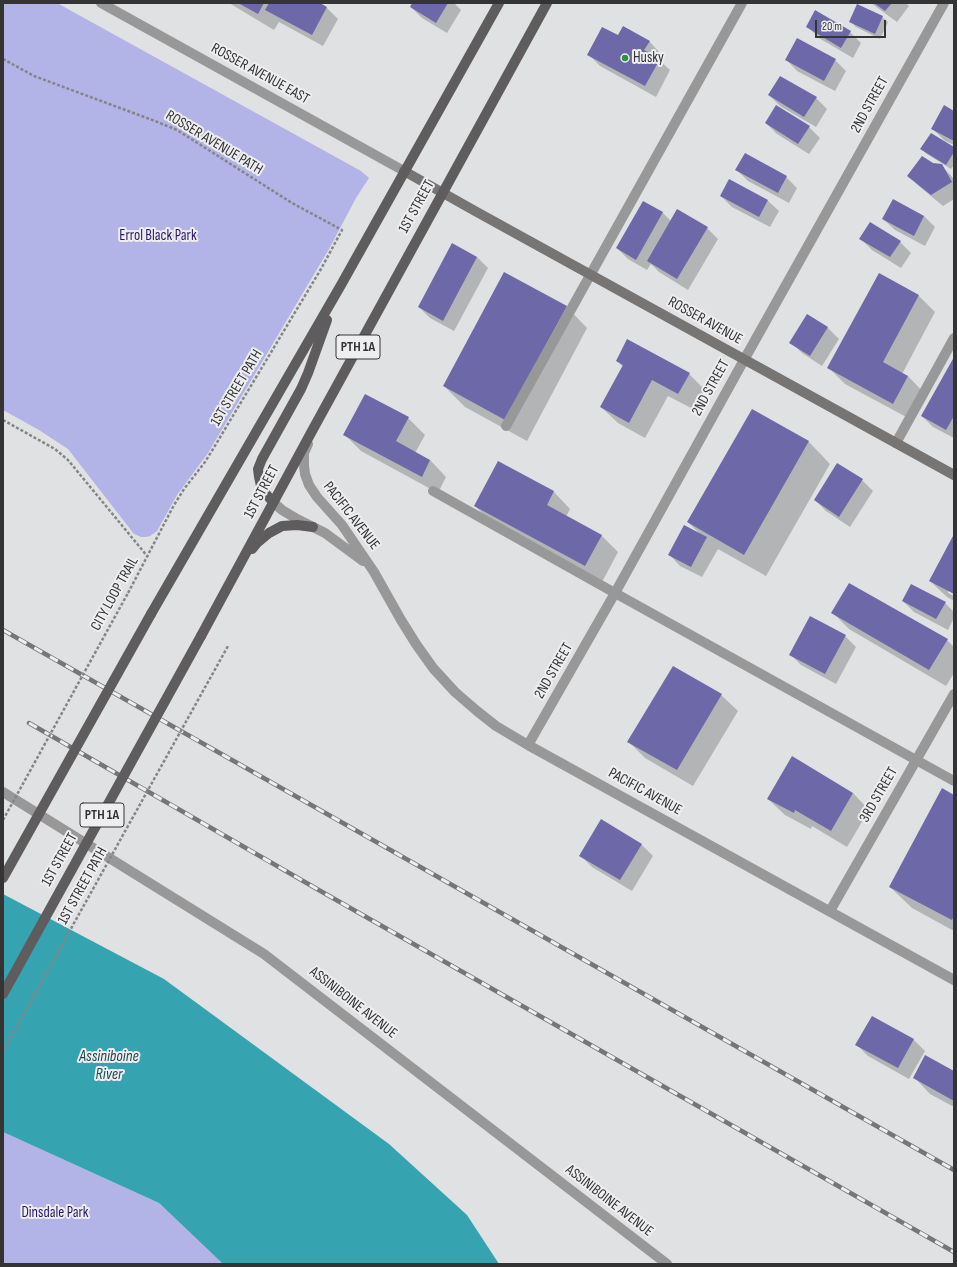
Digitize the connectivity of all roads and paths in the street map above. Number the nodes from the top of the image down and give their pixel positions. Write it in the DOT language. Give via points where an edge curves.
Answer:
graph roads {
  1 [pos="101,3"];
  2 [pos="547,3"];
  3 [pos="742,3"];
  4 [pos="944,3"];
  5 [pos="496,4"];
  6 [pos="3,59"];
  7 [pos="404,171"];
  8 [pos="442,193"];
  9 [pos="342,230"];
  10 [pos="590,275"];
  11 [pos="341,285"];
  12 [pos="954,338"];
  13 [pos="744,360"];
  14 [pos="3,420"];
  15 [pos="506,426"];
  16 [pos="312,431"];
  17 [pos="896,443"];
  18 [pos="954,475"];
  19 [pos="433,491"];
  20 [pos="273,502"];
  21 [pos="313,527"];
  22 [pos="148,557"];
  23 [pos="240,564"];
  24 [pos="374,572"];
  25 [pos="615,594"];
  26 [pos="228,646"];
  27 [pos="954,694"];
  28 [pos="528,745"];
  29 [pos="916,760"];
  30 [pos="954,781"];
  31 [pos="3,792"];
  32 [pos="3,820"];
  33 [pos="3,878"];
  34 [pos="830,912"];
  35 [pos="954,980"];
  36 [pos="3,994"];
  37 [pos="3,1052"];
  38 [pos="667,1264"];
  1 -- 7 [label="street, ROSSER AVENUE EAST"];
  2 -- 8 [label="main road, 1ST STREET / PTH 1A"];
  3 -- 10 [label="street"];
  4 -- 13 [label="street, 2ND STREET"];
  5 -- 7 [label="main road, 1ST STREET"];
  6 -- 9 [label="path, ROSSER AVENUE PATH" via="34,76 177,130 292,203"];
  7 -- 8 [label="street, ROSSER AVENUE"];
  7 -- 11 [label="main road, 1ST STREET"];
  8 -- 10 [label="street, ROSSER AVENUE"];
  8 -- 16 [label="main road, 1ST STREET / PTH 1A"];
  9 -- 22 [label="path, 1ST STREET PATH" via="214,449 174,505"];
  10 -- 13 [label="street, ROSSER AVENUE"];
  10 -- 15 [label="street"];
  11 -- 20 [label="main road" via="301,389 258,469 261,486"];
  11 -- 33 [label="main road, 1ST STREET, bridge" via="151,614"];
  12 -- 17 [label="street"];
  13 -- 17 [label="street, ROSSER AVENUE"];
  13 -- 25 [label="street, 2ND STREET"];
  14 -- 22 [label="path, CITY LOOP TRAIL" via="55,449 68,460"];
  16 -- 20 [label="main road, 1ST STREET / PTH 1A"];
  16 -- 24 [label="street, PACIFIC AVENUE" via="304,453 305,474 309,485 342,525"];
  17 -- 18 [label="street, ROSSER AVENUE"];
  19 -- 25 [label="street"];
  20 -- 21 [label="street, PACIFIC AVENUE" via="282,510"];
  20 -- 23 [label="main road, 1ST STREET / PTH 1A"];
  21 -- 23 [label="main road" via="282,526 257,543"];
  21 -- 24 [label="street, PACIFIC AVENUE" via="366,562"];
  22 -- 32 [label="path, CITY LOOP TRAIL, bridge"];
  23 -- 36 [label="main road, 1ST STREET / PTH 1A, bridge"];
  24 -- 28 [label="street, PACIFIC AVENUE" via="433,668 477,711"];
  25 -- 28 [label="street, 2ND STREET"];
  25 -- 29 [label="street"];
  26 -- 37 [label="path, 1ST STREET PATH, bridge"];
  27 -- 29 [label="street, 3RD STREET"];
  28 -- 34 [label="street, PACIFIC AVENUE"];
  29 -- 30 [label="street"];
  29 -- 34 [label="street, 3RD STREET"];
  31 -- 38 [label="street, ASSINIBOINE AVENUE" via="264,954"];
  34 -- 35 [label="street, PACIFIC AVENUE"];
}
